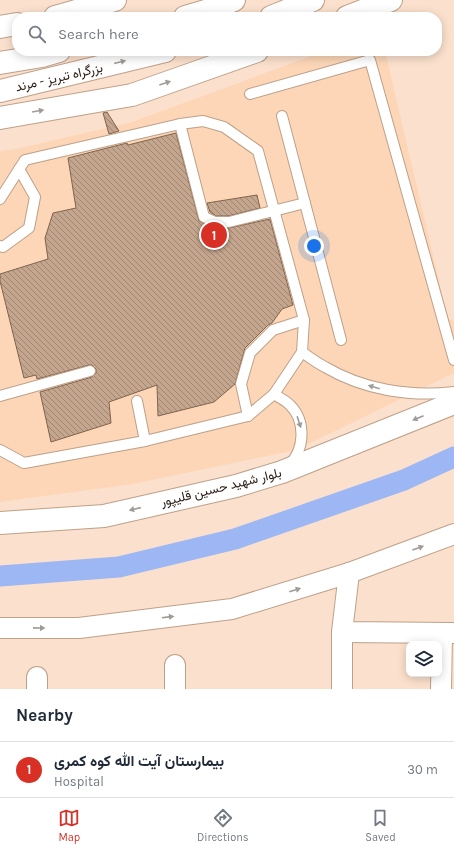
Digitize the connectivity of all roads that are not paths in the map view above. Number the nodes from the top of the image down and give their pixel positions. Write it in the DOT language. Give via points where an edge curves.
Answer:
graph roads {
  1 [pos="115,0"];
  2 [pos="234,0"];
  3 [pos="313,0"];
  4 [pos="391,0"];
  5 [pos="73,12"];
  6 [pos="202,12"];
  7 [pos="283,12"];
  8 [pos="360,12"];
  9 [pos="12,25"];
  10 [pos="0,26"];
  11 [pos="42,56"];
  12 [pos="144,56"];
  13 [pos="243,56"];
  14 [pos="0,63"];
  15 [pos="0,90"];
  16 [pos="250,94"];
  17 [pos="282,116"];
  18 [pos="0,118"];
  19 [pos="180,124"];
  20 [pos="19,169"];
  21 [pos="0,199"];
  22 [pos="305,203"];
  23 [pos="274,211"];
  24 [pos="0,246"];
  25 [pos="304,320"];
  26 [pos="341,340"];
  27 [pos="302,352"];
  28 [pos="454,360"];
  29 [pos="90,371"];
  30 [pos="454,392"];
  31 [pos="274,394"];
  32 [pos="0,396"];
  33 [pos="136,401"];
  34 [pos="454,403"];
  35 [pos="248,416"];
  36 [pos="145,441"];
  37 [pos="0,450"];
  38 [pos="282,472"];
  39 [pos="0,523"];
  40 [pos="454,534"];
  41 [pos="349,573"];
  42 [pos="0,628"];
  43 [pos="342,632"];
  44 [pos="448,633"];
  45 [pos="175,665"];
  46 [pos="174,689"];
  47 [pos="342,689"];
  48 [pos="441,689"];
  1 -- 5 [label="street"];
  2 -- 6 [label="street"];
  3 -- 7 [label="street"];
  4 -- 8 [label="street"];
  9 -- 10 [label="street"];
  11 -- 14 [label="street"];
  15 -- 12 [label="street, بزرگراه تبریز - مرند, one-way"];
  18 -- 13 [label="street, one-way" via="132,95"];
  16 -- 28 [label="lane" via="370,60"];
  17 -- 22 [label="lane"];
  19 -- 20 [label="lane" via="25,160"];
  19 -- 23 [label="lane" via="203,121 224,126 258,151"];
  19 -- 23 [label="lane" via="204,216 215,222 229,222"];
  20 -- 21 [label="lane"];
  20 -- 24 [label="lane" via="35,197 29,228 3,247"];
  22 -- 23 [label="lane"];
  22 -- 26 [label="lane"];
  23 -- 25 [label="lane"];
  25 -- 27 [label="lane"];
  25 -- 35 [label="lane" via="273,330 250,353 241,384"];
  30 -- 27 [label="lane, one-way" via="406,393 378,388 351,380"];
  27 -- 31 [label="lane"];
  29 -- 32 [label="lane"];
  31 -- 35 [label="lane"];
  31 -- 38 [label="lane, one-way" via="290,405 300,421 302,440 296,458"];
  33 -- 36 [label="lane"];
  34 -- 38 [label="street, بلوار شهید حسین قلیپور, one-way"];
  35 -- 36 [label="lane"];
  36 -- 37 [label="lane" via="24,463"];
  38 -- 39 [label="street, بلوار شهید حسین قلیپور, one-way" via="236,486 104,516"];
  41 -- 40 [label="street, one-way"];
  42 -- 41 [label="street, one-way" via="79,628 232,609"];
  41 -- 43 [label="street"];
  43 -- 44 [label="street"];
  43 -- 47 [label="street"];
  44 -- 48 [label="street"];
  45 -- 46 [label="street"];
}
